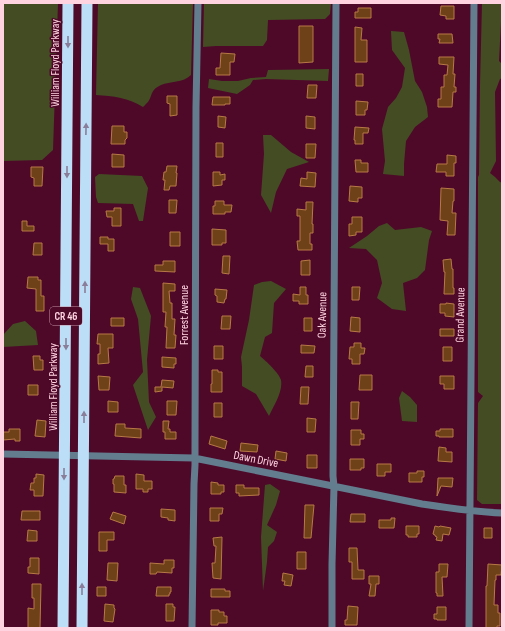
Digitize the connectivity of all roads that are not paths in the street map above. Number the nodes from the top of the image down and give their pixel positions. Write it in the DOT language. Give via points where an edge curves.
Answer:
graph roads {
  1 [pos="68,3"];
  2 [pos="87,3"];
  3 [pos="198,3"];
  4 [pos="336,3"];
  5 [pos="474,3"];
  6 [pos="3,454"];
  7 [pos="64,456"];
  8 [pos="84,456"];
  9 [pos="194,458"];
  10 [pos="334,486"];
  11 [pos="470,511"];
  12 [pos="502,512"];
  13 [pos="63,628"];
  14 [pos="82,628"];
  15 [pos="192,628"];
  16 [pos="332,628"];
  17 [pos="469,628"];
  1 -- 7 [label="highway, William Floyd Parkway / CR 46, one-way"];
  8 -- 2 [label="highway, CR 46, one-way"];
  3 -- 9 [label="street, Forrest Avenue"];
  4 -- 10 [label="street, Oak Avenue"];
  5 -- 11 [label="street, Grand Avenue"];
  6 -- 7 [label="street, Dawn Drive"];
  7 -- 8 [label="street, Dawn Drive"];
  7 -- 13 [label="highway, William Floyd Parkway / CR 46, one-way"];
  8 -- 9 [label="street, Dawn Drive"];
  14 -- 8 [label="highway, CR 46, one-way"];
  9 -- 10 [label="street, Dawn Drive"];
  9 -- 15 [label="street, Forrest Avenue"];
  10 -- 11 [label="street, Dawn Drive"];
  10 -- 16 [label="street, Oak Avenue"];
  11 -- 12 [label="street, Dawn Drive"];
  11 -- 17 [label="street, Grand Avenue"];
}
